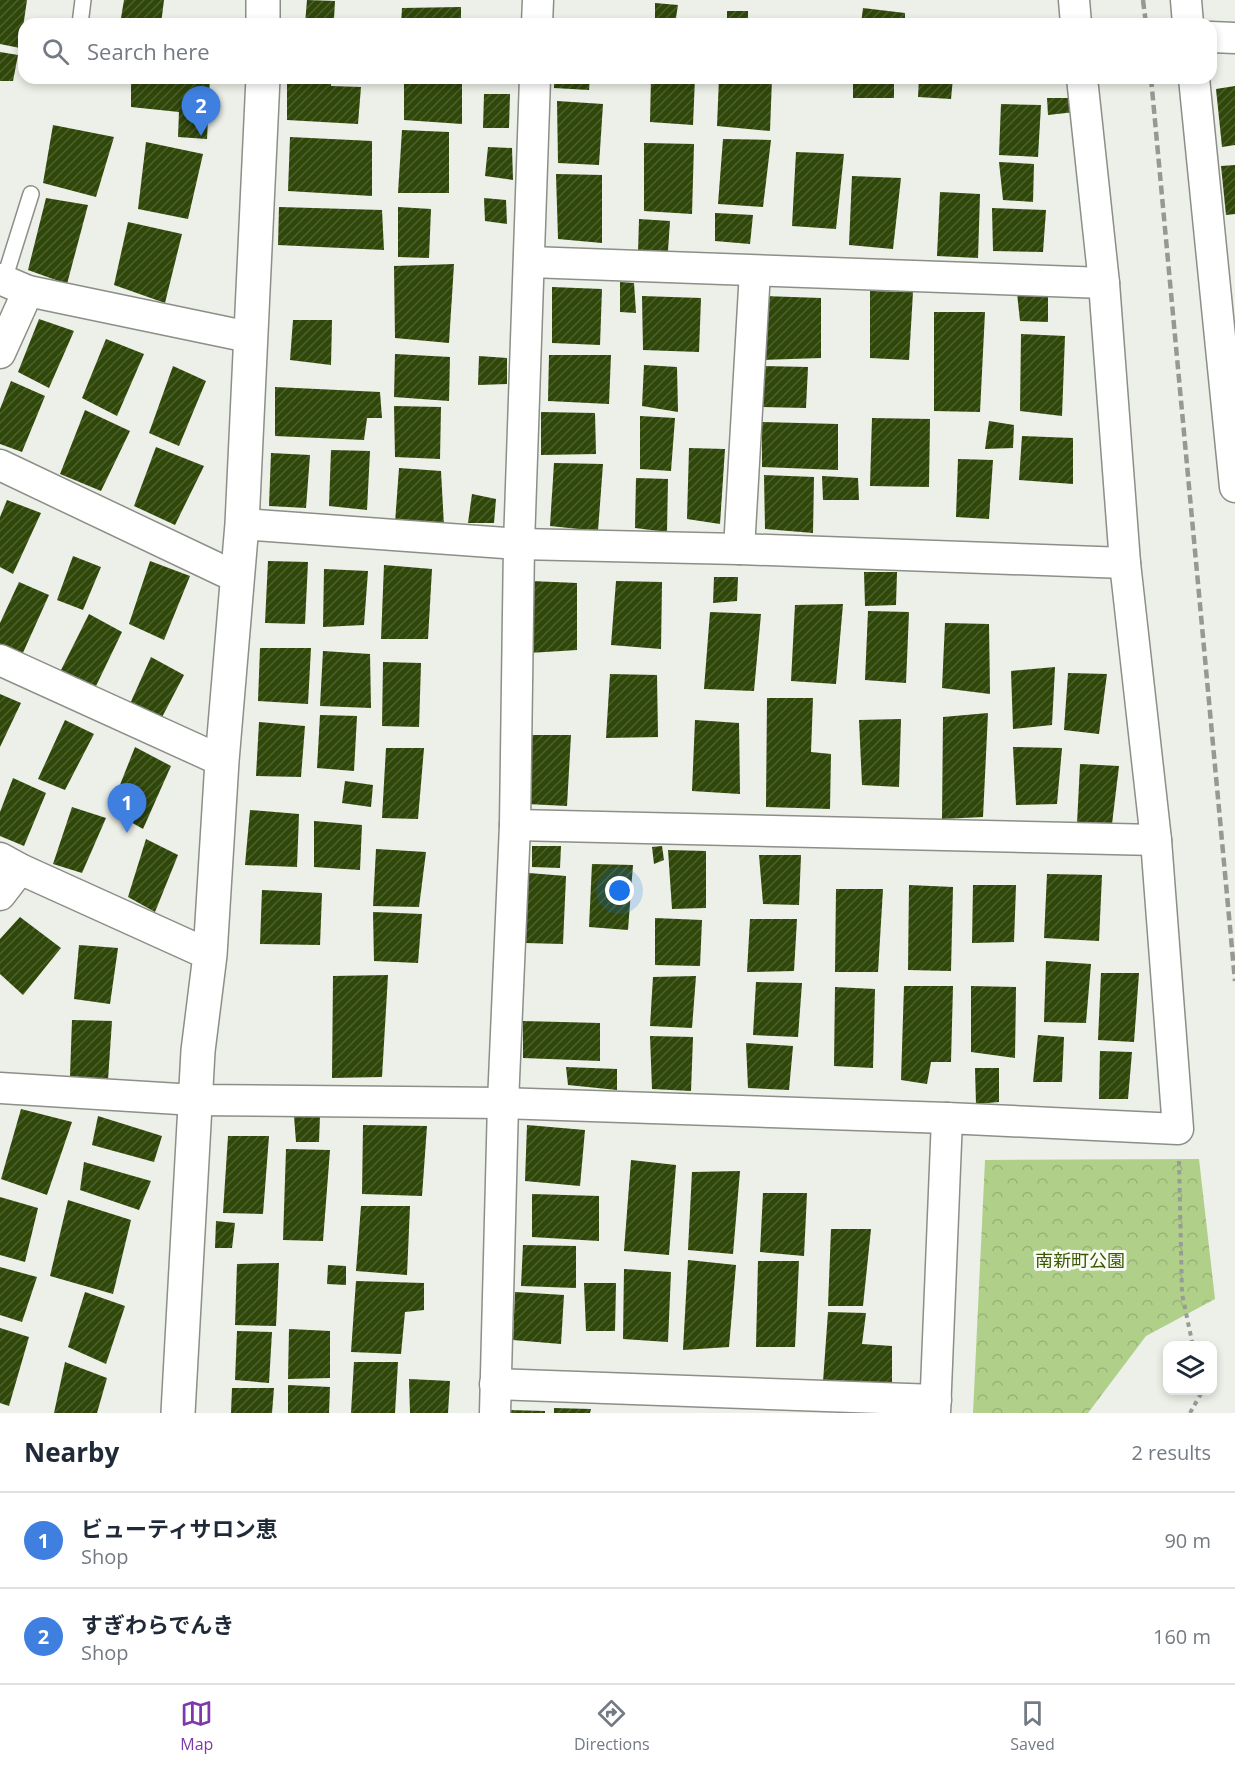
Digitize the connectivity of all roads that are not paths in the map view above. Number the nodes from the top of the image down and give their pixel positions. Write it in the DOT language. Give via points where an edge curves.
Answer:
graph roads {
  1 [pos="83,0"];
  2 [pos="263,0"];
  3 [pos="538,0"];
  4 [pos="1074,0"];
  5 [pos="1186,0"];
  6 [pos="81,18"];
  7 [pos="263,18"];
  8 [pos="537,18"];
  9 [pos="1076,18"];
  10 [pos="1188,18"];
  11 [pos="1217,38"];
  12 [pos="1235,38"];
  13 [pos="263,84"];
  14 [pos="536,84"];
  15 [pos="1083,84"];
  16 [pos="1195,84"];
  17 [pos="31,194"];
  18 [pos="530,262"];
  19 [pos="755,271"];
  20 [pos="11,283"];
  21 [pos="1104,283"];
  22 [pos="249,337"];
  23 [pos="0,353"];
  24 [pos="0,465"];
  25 [pos="1234,471"];
  26 [pos="242,524"];
  27 [pos="519,543"];
  28 [pos="739,549"];
  29 [pos="1125,563"];
  30 [pos="238,578"];
  31 [pos="0,660"];
  32 [pos="222,761"];
  33 [pos="515,825"];
  34 [pos="1156,840"];
  35 [pos="10,864"];
  36 [pos="0,895"];
  37 [pos="210,956"];
  38 [pos="0,1088"];
  39 [pos="195,1100"];
  40 [pos="503,1103"];
  41 [pos="946,1118"];
  42 [pos="495,1398"];
  43 [pos="935,1406"];
  44 [pos="178,1413"];
  1 -- 6 [label="lane"];
  2 -- 7 [label="street"];
  3 -- 8 [label="street"];
  4 -- 9 [label="street"];
  5 -- 10 [label="street"];
  11 -- 12 [label="street"];
  13 -- 22 [label="street"];
  14 -- 18 [label="street"];
  15 -- 21 [label="street"];
  16 -- 25 [label="street"];
  17 -- 20 [label="lane"];
  18 -- 19 [label="street"];
  18 -- 27 [label="street"];
  19 -- 21 [label="street"];
  19 -- 28 [label="street"];
  20 -- 22 [label="street"];
  20 -- 23 [label="street"];
  21 -- 29 [label="street"];
  22 -- 26 [label="street"];
  24 -- 30 [label="street"];
  26 -- 27 [label="street"];
  26 -- 30 [label="street"];
  27 -- 28 [label="street"];
  27 -- 33 [label="street"];
  28 -- 29 [label="street"];
  29 -- 34 [label="street"];
  30 -- 32 [label="street"];
  31 -- 32 [label="street"];
  32 -- 37 [label="street"];
  33 -- 34 [label="street"];
  33 -- 40 [label="street"];
  34 -- 41 [label="street" via="1178,1129"];
  35 -- 36 [label="street"];
  35 -- 37 [label="street"];
  37 -- 39 [label="street"];
  38 -- 39 [label="street"];
  39 -- 40 [label="street"];
  39 -- 44 [label="street"];
  40 -- 41 [label="street"];
  40 -- 42 [label="street"];
  41 -- 43 [label="street"];
  42 -- 43 [label="street"];
}
